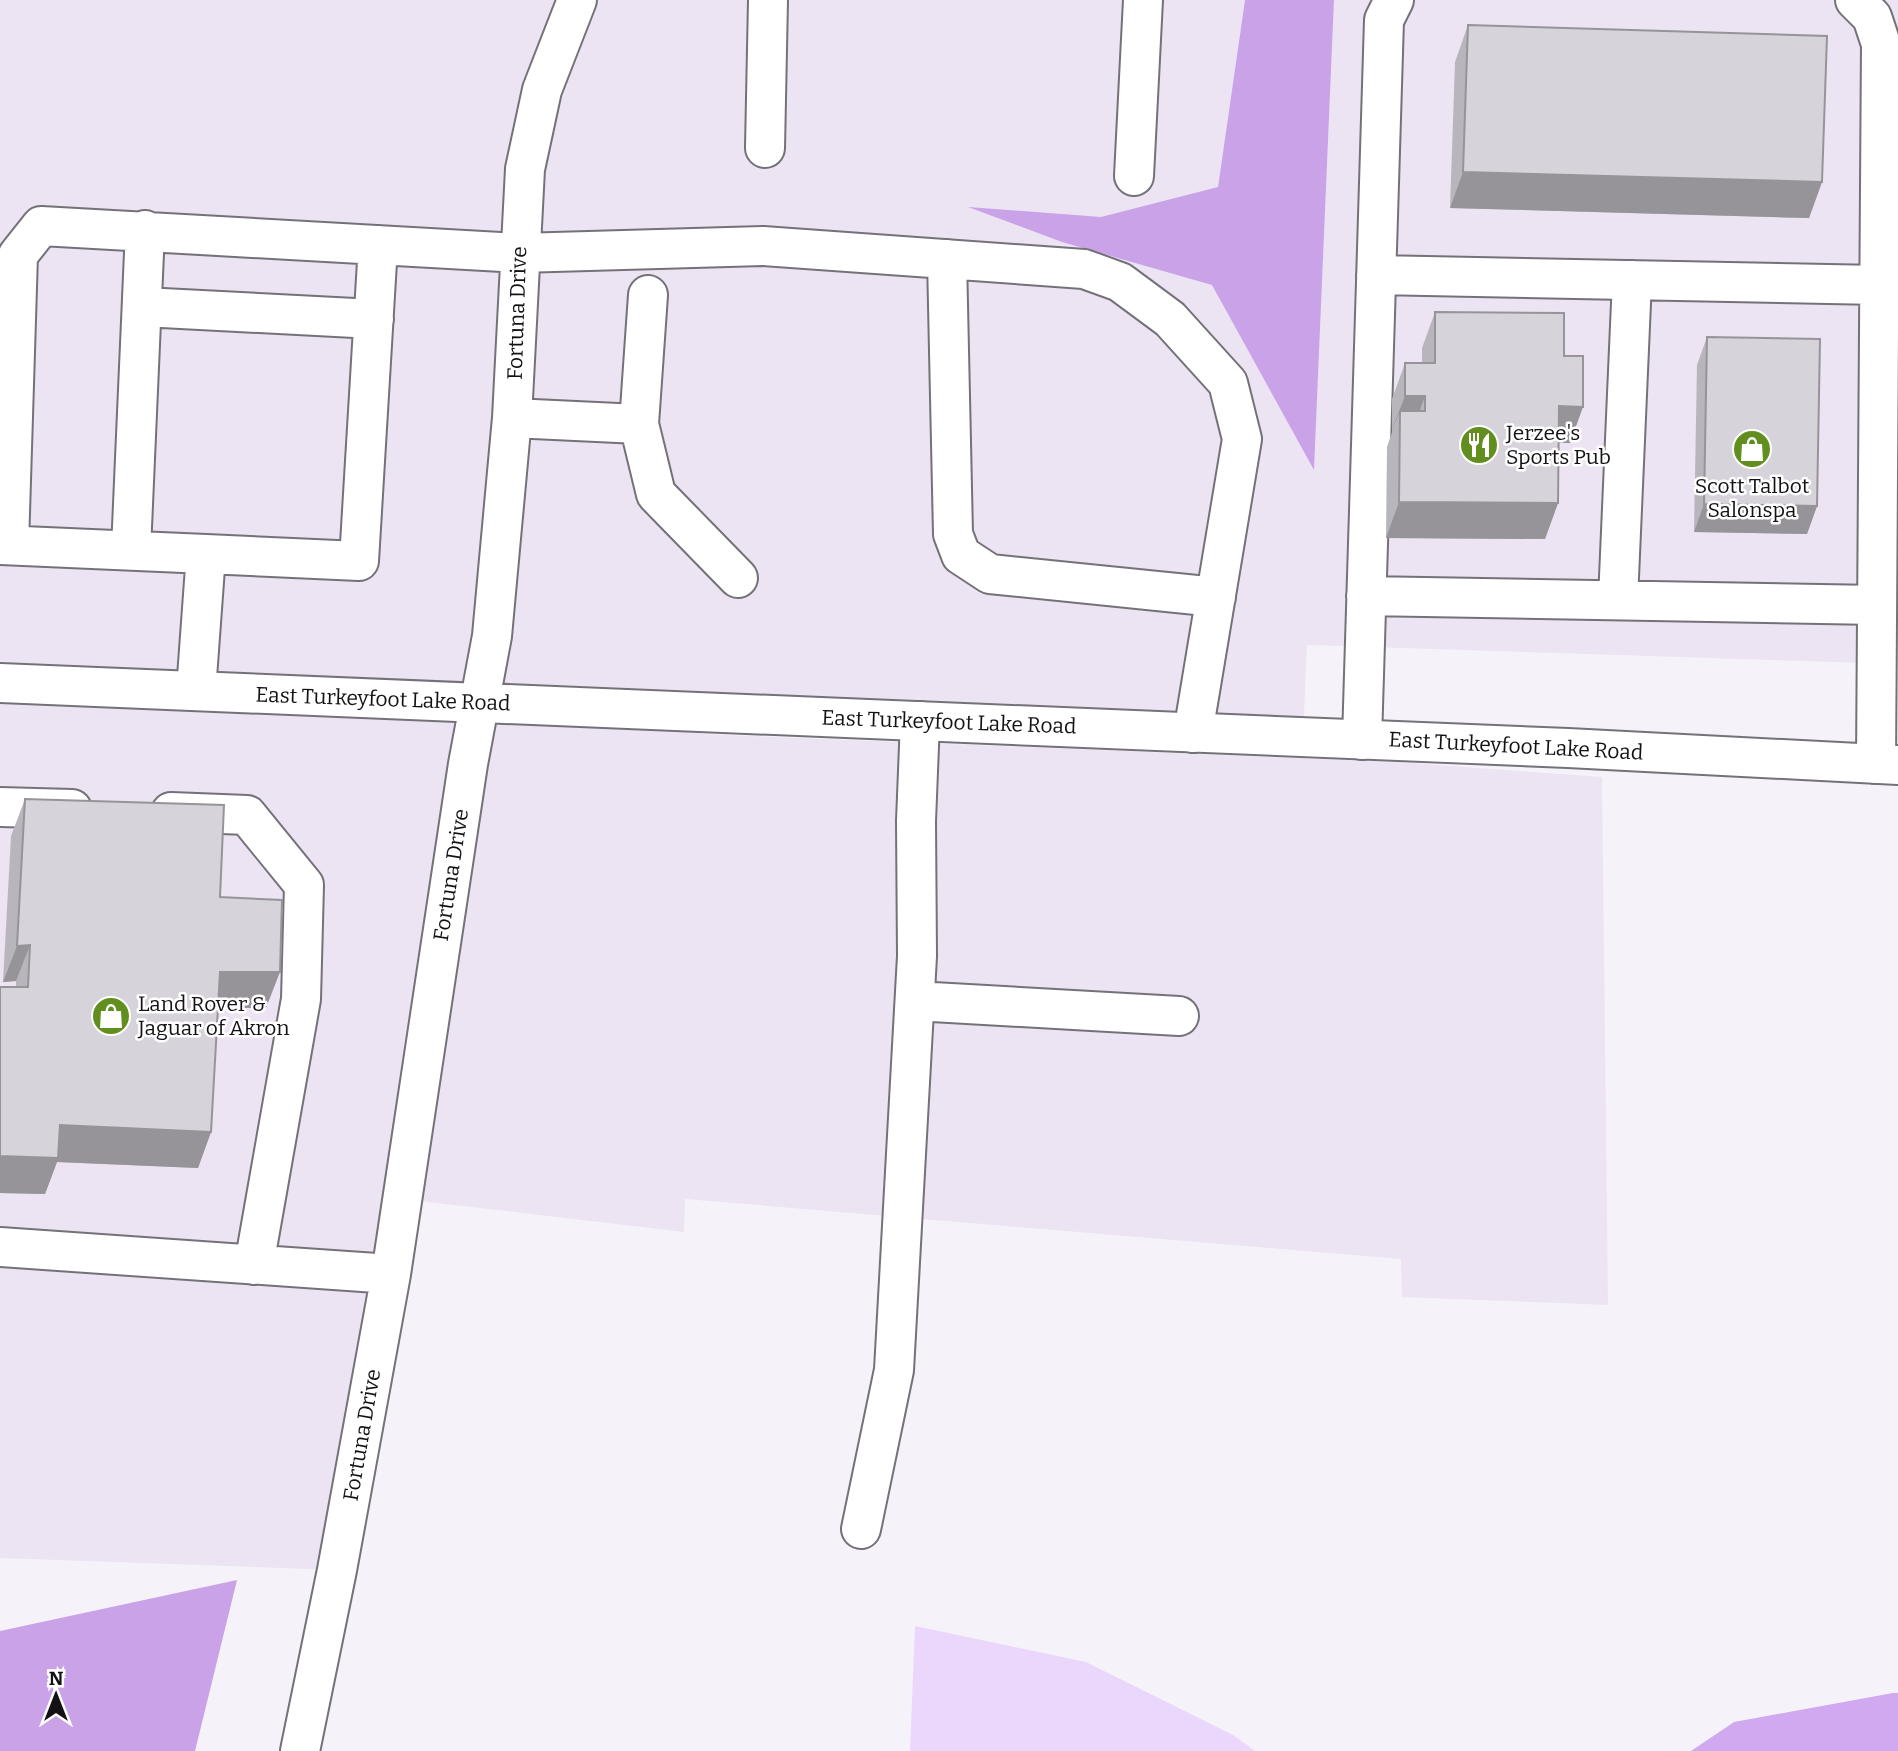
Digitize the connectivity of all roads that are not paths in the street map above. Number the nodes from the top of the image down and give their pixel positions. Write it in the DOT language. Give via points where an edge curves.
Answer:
graph roads {
  1 [pos="768,0"];
  2 [pos="1143,0"];
  3 [pos="1394,0"];
  4 [pos="1855,0"];
  5 [pos="574,1"];
  6 [pos="765,148"];
  7 [pos="1134,176"];
  8 [pos="145,230"];
  9 [pos="378,245"];
  10 [pos="519,253"];
  11 [pos="947,259"];
  12 [pos="1376,275"];
  13 [pos="1632,280"];
  14 [pos="1880,285"];
  15 [pos="9,287"];
  16 [pos="649,295"];
  17 [pos="143,307"];
  18 [pos="374,319"];
  19 [pos="512,418"];
  20 [pos="639,424"];
  21 [pos="4,545"];
  22 [pos="131,550"];
  23 [pos="206,554"];
  24 [pos="738,578"];
  25 [pos="1366,596"];
  26 [pos="1216,597"];
  27 [pos="1618,600"];
  28 [pos="1877,605"];
  29 [pos="0,683"];
  30 [pos="196,691"];
  31 [pos="482,702"];
  32 [pos="920,721"];
  33 [pos="1193,733"];
  34 [pos="1362,740"];
  35 [pos="1887,764"];
  36 [pos="0,807"];
  37 [pos="915,1001"];
  38 [pos="1179,1016"];
  39 [pos="0,1247"];
  40 [pos="254,1265"];
  41 [pos="391,1274"];
  42 [pos="861,1529"];
  43 [pos="300,1751"];
  1 -- 6 [label="main road"];
  2 -- 7 [label="main road"];
  3 -- 12 [label="main road" via="1384,20"];
  4 -- 14 [label="main road" via="1872,17 1881,44"];
  5 -- 10 [label="main road, Fortuna Drive" via="542,90 525,169"];
  8 -- 9 [label="main road"];
  8 -- 15 [label="main road" via="41,226 18,255"];
  8 -- 17 [label="main road"];
  9 -- 10 [label="main road"];
  9 -- 18 [label="main road"];
  10 -- 11 [label="main road" via="763,246"];
  10 -- 19 [label="main road, Fortuna Drive"];
  11 -- 26 [label="main road" via="1084,268 1120,282 1170,319 1227,383 1242,439"];
  11 -- 26 [label="main road" via="953,534 961,555 990,575"];
  12 -- 13 [label="main road"];
  12 -- 25 [label="main road"];
  13 -- 14 [label="main road"];
  13 -- 27 [label="main road"];
  14 -- 28 [label="main road"];
  15 -- 21 [label="main road"];
  16 -- 20 [label="main road"];
  17 -- 18 [label="main road"];
  17 -- 22 [label="main road"];
  18 -- 23 [label="main road" via="359,561"];
  19 -- 20 [label="main road"];
  19 -- 31 [label="main road, Fortuna Drive"];
  20 -- 24 [label="main road" via="656,494"];
  21 -- 22 [label="main road"];
  22 -- 23 [label="main road"];
  23 -- 30 [label="main road"];
  25 -- 27 [label="main road"];
  25 -- 34 [label="main road"];
  26 -- 33 [label="main road"];
  27 -- 28 [label="main road"];
  28 -- 35 [label="main road"];
  29 -- 30 [label="main road, East Turkeyfoot Lake Road"];
  30 -- 31 [label="main road, East Turkeyfoot Lake Road"];
  31 -- 32 [label="main road, East Turkeyfoot Lake Road"];
  31 -- 41 [label="main road, Fortuna Drive" via="468,764"];
  32 -- 33 [label="main road, East Turkeyfoot Lake Road"];
  32 -- 37 [label="main road"];
  33 -- 34 [label="main road, East Turkeyfoot Lake Road"];
  34 -- 35 [label="main road, East Turkeyfoot Lake Road"];
  36 -- 40 [label="main road" via="247,815 304,885 301,999"];
  37 -- 38 [label="main road"];
  37 -- 42 [label="main road" via="894,1370"];
  39 -- 40 [label="main road"];
  40 -- 41 [label="main road"];
  41 -- 43 [label="main road, Fortuna Drive"];
}
